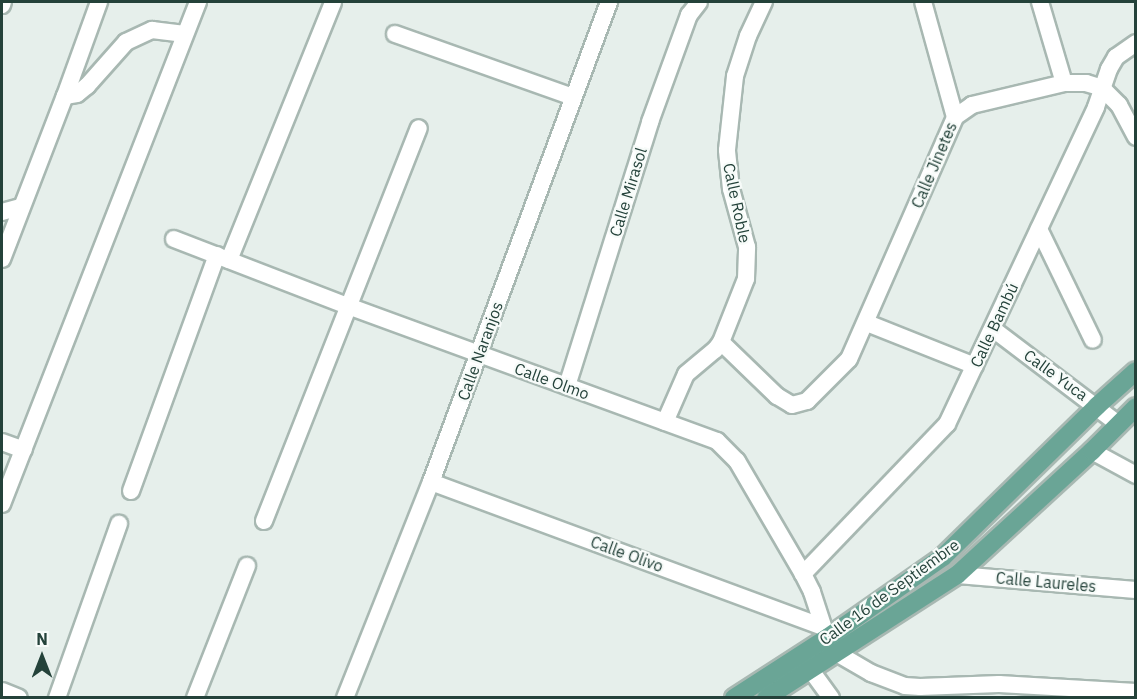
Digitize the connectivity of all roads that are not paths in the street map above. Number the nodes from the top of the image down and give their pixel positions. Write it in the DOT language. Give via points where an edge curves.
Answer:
graph roads {
  1 [pos="99,2"];
  2 [pos="198,2"];
  3 [pos="333,2"];
  4 [pos="609,2"];
  5 [pos="699,2"];
  6 [pos="764,2"];
  7 [pos="923,2"];
  8 [pos="1040,2"];
  9 [pos="185,34"];
  10 [pos="395,34"];
  11 [pos="1136,44"];
  12 [pos="1064,82"];
  13 [pos="1102,88"];
  14 [pos="65,96"];
  15 [pos="573,96"];
  16 [pos="955,117"];
  17 [pos="419,129"];
  18 [pos="1136,137"];
  19 [pos="21,207"];
  20 [pos="2,213"];
  21 [pos="1039,229"];
  22 [pos="174,239"];
  23 [pos="223,257"];
  24 [pos="2,259"];
  25 [pos="348,306"];
  26 [pos="867,323"];
  27 [pos="993,329"];
  28 [pos="1093,340"];
  29 [pos="721,342"];
  30 [pos="479,354"];
  31 [pos="975,366"];
  32 [pos="1136,371"];
  33 [pos="567,386"];
  34 [pos="1097,405"];
  35 [pos="1136,407"];
  36 [pos="665,422"];
  37 [pos="1118,423"];
  38 [pos="2,442"];
  39 [pos="24,450"];
  40 [pos="1092,452"];
  41 [pos="1136,475"];
  42 [pos="430,482"];
  43 [pos="131,491"];
  44 [pos="2,504"];
  45 [pos="264,521"];
  46 [pos="119,525"];
  47 [pos="247,566"];
  48 [pos="803,574"];
  49 [pos="957,575"];
  50 [pos="1136,590"];
  51 [pos="828,639"];
  52 [pos="810,669"];
  53 [pos="2,691"];
  54 [pos="975,691"];
  55 [pos="921,692"];
  56 [pos="1136,692"];
  57 [pos="19,698"];
  58 [pos="57,698"];
  59 [pos="195,698"];
  60 [pos="345,698"];
  61 [pos="734,698"];
  62 [pos="766,698"];
  63 [pos="831,698"];
  1 -- 14 [label="street"];
  2 -- 9 [label="street"];
  3 -- 23 [label="street"];
  4 -- 15 [label="street, Calle Naranjos"];
  5 -- 33 [label="street, Calle Mirasol" via="689,15 650,122"];
  6 -- 29 [label="street, Calle Roble" via="748,36 732,93 727,167 748,265"];
  7 -- 16 [label="street, Calle Jinetes"];
  8 -- 12 [label="street"];
  9 -- 14 [label="street" via="153,30 126,42 87,86 77,94"];
  9 -- 39 [label="street"];
  10 -- 15 [label="street"];
  11 -- 13 [label="street, Calle Bambú" via="1116,57"];
  12 -- 13 [label="street"];
  12 -- 16 [label="street" via="972,105"];
  13 -- 18 [label="street" via="1119,105"];
  13 -- 21 [label="street, Calle Bambú"];
  14 -- 19 [label="street"];
  15 -- 30 [label="street, Calle Naranjos"];
  16 -- 26 [label="street, Calle Jinetes"];
  17 -- 25 [label="street"];
  19 -- 20 [label="street"];
  19 -- 24 [label="street"];
  21 -- 27 [label="street, Calle Bambú"];
  21 -- 28 [label="street"];
  22 -- 23 [label="street, Calle Olmo"];
  23 -- 25 [label="street, Calle Olmo"];
  23 -- 43 [label="street"];
  25 -- 30 [label="street, Calle Olmo"];
  25 -- 45 [label="street"];
  26 -- 29 [label="street, Calle Jinetes" via="842,369 802,404 792,405 777,396"];
  26 -- 31 [label="street"];
  27 -- 31 [label="street, Calle Bambú"];
  27 -- 34 [label="street, Calle Yuca"];
  29 -- 36 [label="street, Calle Roble" via="686,374"];
  30 -- 33 [label="street, Calle Olmo"];
  30 -- 42 [label="street, Calle Naranjos"];
  31 -- 48 [label="street, Calle Bambú" via="948,424"];
  32 -- 34 [label="main road, Calle 16 de Septiembre"];
  33 -- 36 [label="street, Calle Olmo"];
  34 -- 37 [label="street, Calle Yuca"];
  34 -- 51 [label="main road, Calle 16 de Septiembre" via="943,557"];
  35 -- 37 [label="main road, Calle 16 de Septiembre"];
  36 -- 48 [label="street, Calle Olmo" via="717,441 731,453"];
  37 -- 40 [label="main road, Calle 16 de Septiembre"];
  38 -- 39 [label="street"];
  39 -- 44 [label="street"];
  40 -- 41 [label="street"];
  40 -- 49 [label="main road, Calle 16 de Septiembre"];
  42 -- 51 [label="street, Calle Olivo"];
  42 -- 60 [label="street, Calle Naranjos"];
  46 -- 58 [label="street"];
  47 -- 59 [label="street"];
  48 -- 51 [label="street, Calle Olmo"];
  49 -- 50 [label="street, Calle Laureles"];
  49 -- 51 [label="main road, Calle 16 de Septiembre"];
  51 -- 52 [label="main road, Calle 16 de Septiembre"];
  51 -- 55 [label="street" via="890,681"];
  51 -- 61 [label="main road, Calle 16 de Septiembre"];
  52 -- 62 [label="main road, Calle 16 de Septiembre"];
  52 -- 63 [label="street"];
  53 -- 57 [label="street"];
  54 -- 55 [label="street"];
  54 -- 56 [label="street"];
}
